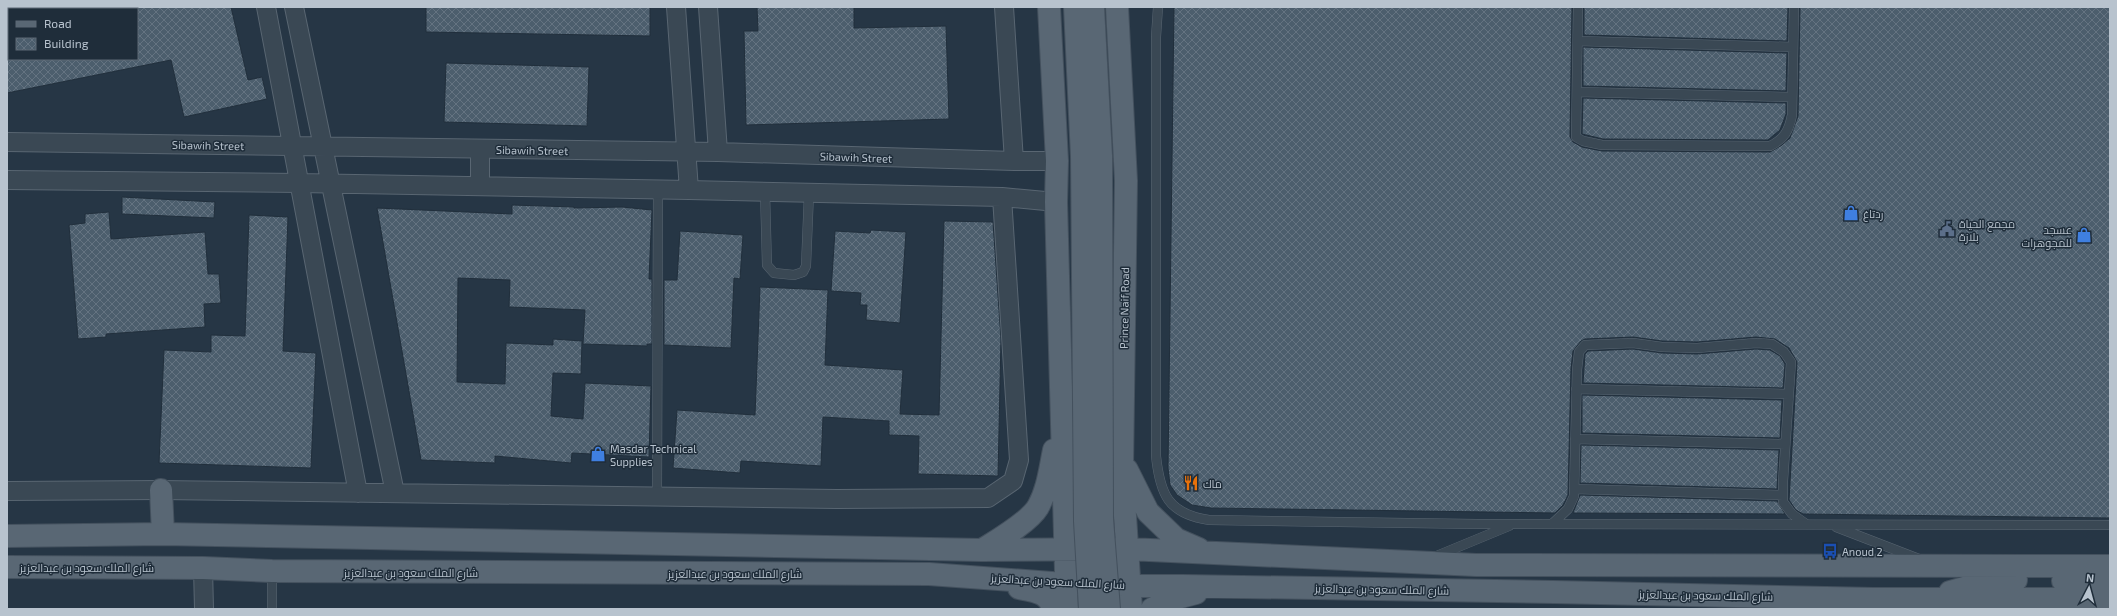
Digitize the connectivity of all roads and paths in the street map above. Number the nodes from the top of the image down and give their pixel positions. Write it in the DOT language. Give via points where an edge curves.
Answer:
graph roads {
  1 [pos="266,7"];
  2 [pos="294,7"];
  3 [pos="676,7"];
  4 [pos="708,7"];
  5 [pos="1004,7"];
  6 [pos="1049,7"];
  7 [pos="1075,7"];
  8 [pos="1093,7"];
  9 [pos="1117,7"];
  10 [pos="1158,7"];
  11 [pos="1578,7"];
  12 [pos="1794,7"];
  13 [pos="1578,41"];
  14 [pos="1793,47"];
  15 [pos="1577,92"];
  16 [pos="1792,97"];
  17 [pos="7,142"];
  18 [pos="292,146"];
  19 [pos="324,148"];
  20 [pos="480,149"];
  21 [pos="687,152"];
  22 [pos="718,152"];
  23 [pos="1057,161"];
  24 [pos="1014,162"];
  25 [pos="7,180"];
  26 [pos="299,182"];
  27 [pos="331,183"];
  28 [pos="480,186"];
  29 [pos="658,190"];
  30 [pos="689,190"];
  31 [pos="765,192"];
  32 [pos="809,193"];
  33 [pos="1002,197"];
  34 [pos="1056,202"];
  35 [pos="1576,389"];
  36 [pos="1788,394"];
  37 [pos="1062,410"];
  38 [pos="1575,439"];
  39 [pos="1785,444"];
  40 [pos="1122,462"];
  41 [pos="1574,489"];
  42 [pos="161,490"];
  43 [pos="7,492"];
  44 [pos="358,493"];
  45 [pos="395,493"];
  46 [pos="1783,495"];
  47 [pos="657,497"];
  48 [pos="1514,524"];
  49 [pos="1552,524"];
  50 [pos="1806,524"];
  51 [pos="1829,524"];
  52 [pos="2110,525"];
  53 [pos="163,534"];
  54 [pos="7,536"];
  55 [pos="1128,549"];
  56 [pos="982,550"];
  57 [pos="1066,550"];
  58 [pos="1208,553"];
  59 [pos="1423,562"];
  60 [pos="1937,566"];
  61 [pos="2110,566"];
  62 [pos="7,567"];
  63 [pos="203,568"];
  64 [pos="272,571"];
  65 [pos="929,574"];
  66 [pos="2110,582"];
  67 [pos="1065,584"];
  68 [pos="1129,584"];
  69 [pos="1226,586"];
  70 [pos="1926,599"];
  71 [pos="2110,599"];
  72 [pos="204,609"];
  73 [pos="272,609"];
  74 [pos="1053,609"];
  75 [pos="1067,609"];
  76 [pos="1090,609"];
  77 [pos="1109,609"];
  78 [pos="1131,609"];
  79 [pos="1152,609"];
  1 -- 18 [label="street"];
  2 -- 19 [label="street"];
  3 -- 21 [label="street"];
  4 -- 22 [label="street"];
  5 -- 24 [label="street"];
  6 -- 23 [label="main road"];
  7 -- 76 [label="main road, bridge" via="1082,157 1085,521"];
  8 -- 77 [label="main road, bridge" via="1100,156 1102,519"];
  9 -- 40 [label="main road, Prince Naif Road" via="1126,181"];
  10 -- 48 [label="lane" via="1156,456 1159,481 1164,495 1176,509 1192,517 1209,520"];
  11 -- 13 [label="lane"];
  12 -- 14 [label="lane"];
  13 -- 14 [label="lane"];
  13 -- 15 [label="lane"];
  14 -- 16 [label="lane"];
  15 -- 16 [label="lane"];
  15 -- 16 [label="lane" via="1576,137 1582,141 1602,145 1770,146 1781,140 1789,131"];
  17 -- 18 [label="street, Sibawih Street"];
  18 -- 19 [label="street, Sibawih Street"];
  18 -- 26 [label="street"];
  19 -- 20 [label="street, Sibawih Street"];
  19 -- 27 [label="street"];
  20 -- 21 [label="street, Sibawih Street"];
  20 -- 28 [label="street"];
  21 -- 22 [label="street, Sibawih Street"];
  21 -- 30 [label="street"];
  22 -- 24 [label="street, Sibawih Street"];
  23 -- 24 [label="street, Sibawih Street"];
  23 -- 34 [label="main road"];
  25 -- 26 [label="street"];
  26 -- 27 [label="street"];
  26 -- 44 [label="street"];
  27 -- 28 [label="street"];
  27 -- 45 [label="street"];
  28 -- 29 [label="street"];
  29 -- 30 [label="street"];
  29 -- 47 [label="lane"];
  30 -- 31 [label="street"];
  31 -- 32 [label="street"];
  31 -- 32 [label="lane" via="767,265 774,273 794,275 803,272 806,266"];
  32 -- 33 [label="street"];
  33 -- 34 [label="street"];
  33 -- 47 [label="street" via="1019,460 1013,481 988,498"];
  34 -- 37 [label="main road"];
  35 -- 36 [label="lane"];
  35 -- 36 [label="lane" via="1579,352 1585,345 1633,344 1697,348 1756,343 1772,344 1784,352 1791,362"];
  35 -- 38 [label="lane"];
  36 -- 39 [label="lane"];
  37 -- 56 [label="main road" via="1047,488 1038,508 1017,527"];
  37 -- 57 [label="main road"];
  38 -- 39 [label="lane"];
  38 -- 41 [label="lane"];
  39 -- 46 [label="lane"];
  40 -- 55 [label="main road, Prince Naif Road"];
  40 -- 58 [label="main road" via="1148,512 1176,539"];
  41 -- 46 [label="lane"];
  41 -- 49 [label="lane" via="1574,496 1568,509"];
  42 -- 43 [label="street"];
  42 -- 44 [label="street"];
  42 -- 53 [label="main road"];
  44 -- 45 [label="street"];
  45 -- 47 [label="street"];
  46 -- 50 [label="lane" via="1783,502 1792,514"];
  48 -- 49 [label="lane"];
  48 -- 59 [label="lane"];
  49 -- 50 [label="lane"];
  50 -- 51 [label="lane"];
  51 -- 52 [label="lane"];
  51 -- 60 [label="lane"];
  53 -- 54 [label="main road"];
  53 -- 56 [label="main road"];
  55 -- 57 [label="main road"];
  55 -- 58 [label="main road"];
  55 -- 68 [label="main road, Prince Naif Road"];
  56 -- 57 [label="main road"];
  57 -- 67 [label="main road"];
  58 -- 59 [label="main road"];
  59 -- 60 [label="main road" via="1484,565"];
  60 -- 61 [label="main road"];
  62 -- 63 [label="main road, شارع الملك سعود بن عبدالعزيز"];
  63 -- 64 [label="main road, شارع الملك سعود بن عبدالعزيز"];
  63 -- 72 [label="street"];
  64 -- 65 [label="main road, شارع الملك سعود بن عبدالعزيز"];
  64 -- 73 [label="lane"];
  65 -- 67 [label="main road, شارع الملك سعود بن عبدالعزيز"];
  65 -- 74 [label="main road" via="1041,592 1051,602"];
  66 -- 70 [label="main road" via="1992,580"];
  67 -- 68 [label="main road, شارع الملك سعود بن عبدالعزيز"];
  67 -- 75 [label="main road"];
  68 -- 69 [label="main road, شارع الملك سعود بن عبدالعزيز"];
  68 -- 78 [label="main road, Prince Naif Road"];
  69 -- 70 [label="main road, شارع الملك سعود بن عبدالعزيز"];
  69 -- 79 [label="main road" via="1169,600"];
  70 -- 71 [label="main road, شارع الملك سعود بن عبدالعزيز"];
}
